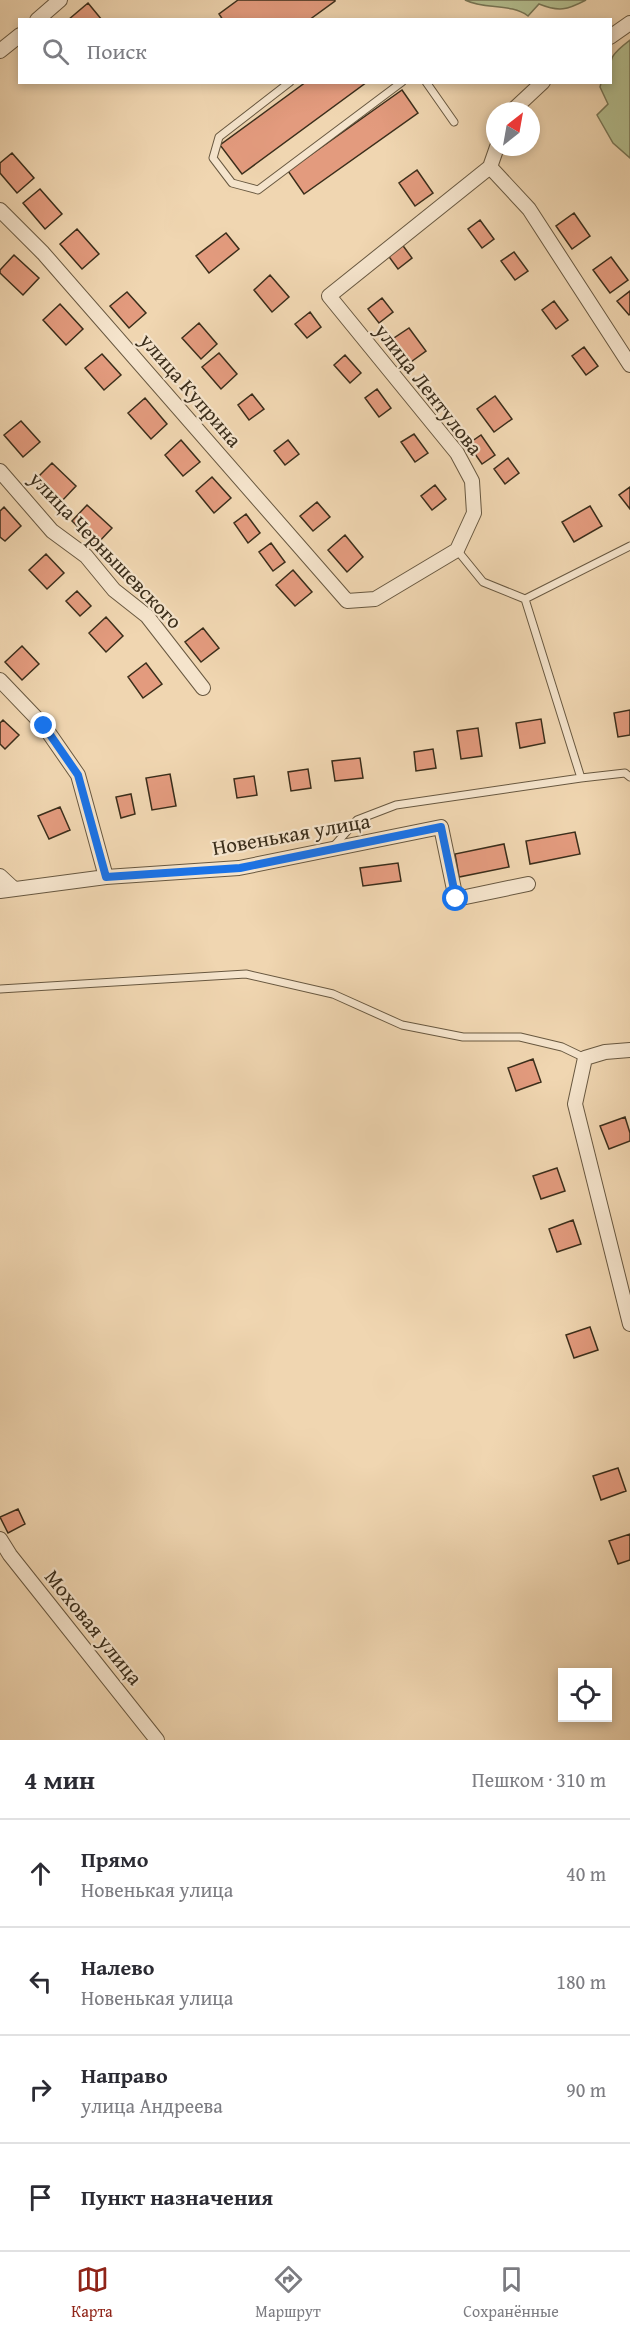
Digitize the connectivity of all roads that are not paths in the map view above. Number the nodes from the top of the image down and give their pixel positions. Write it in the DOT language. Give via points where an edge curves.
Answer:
graph roads {
  1 [pos="60,0"];
  2 [pos="39,18"];
  3 [pos="630,23"];
  4 [pos="18,36"];
  5 [pos="612,36"];
  6 [pos="0,51"];
  7 [pos="287,84"];
  8 [pos="399,84"];
  9 [pos="427,84"];
  10 [pos="537,84"];
  11 [pos="520,102"];
  12 [pos="454,122"];
  13 [pos="493,156"];
  14 [pos="490,167"];
  15 [pos="0,210"];
  16 [pos="630,365"];
  17 [pos="0,471"];
  18 [pos="630,546"];
  19 [pos="457,550"];
  20 [pos="525,599"];
  21 [pos="0,680"];
  22 [pos="203,688"];
  23 [pos="628,774"];
  24 [pos="581,778"];
  25 [pos="331,850"];
  26 [pos="0,876"];
  27 [pos="106,877"];
  28 [pos="528,884"];
  29 [pos="15,889"];
  30 [pos="0,891"];
  31 [pos="0,989"];
  32 [pos="630,1050"];
  33 [pos="585,1058"];
  34 [pos="630,1324"];
  35 [pos="0,1539"];
  36 [pos="157,1740"];
  1 -- 2 [label="street"];
  3 -- 5 [label="street"];
  4 -- 6 [label="street"];
  7 -- 8 [label="lane" via="219,137 213,158 232,183 258,190"];
  9 -- 12 [label="lane"];
  10 -- 11 [label="street"];
  13 -- 14 [label="street"];
  14 -- 16 [label="street" via="528,209"];
  14 -- 19 [label="street, улица Лентулова" via="329,296 457,453 472,481 474,513"];
  15 -- 19 [label="street, улица Куприна" via="43,253 347,601 375,599"];
  17 -- 22 [label="street, улица Чернышевского" via="52,531 86,556 114,590 147,616"];
  18 -- 20 [label="lane"];
  19 -- 20 [label="lane" via="483,582"];
  20 -- 24 [label="lane"];
  21 -- 27 [label="street" via="44,726 78,775"];
  23 -- 24 [label="lane"];
  24 -- 25 [label="lane" via="396,805 357,820"];
  25 -- 27 [label="street, Новенькая улица" via="240,868"];
  25 -- 28 [label="street, Новенькая улица" via="441,827 456,899"];
  26 -- 29 [label="street"];
  27 -- 29 [label="street, Новенькая улица"];
  29 -- 30 [label="street, Новенькая улица"];
  31 -- 33 [label="lane" via="246,974 333,994 402,1025 463,1037 520,1037 562,1047"];
  32 -- 33 [label="street"];
  33 -- 34 [label="street" via="576,1104"];
  35 -- 36 [label="street, Моховая улица"];
}
